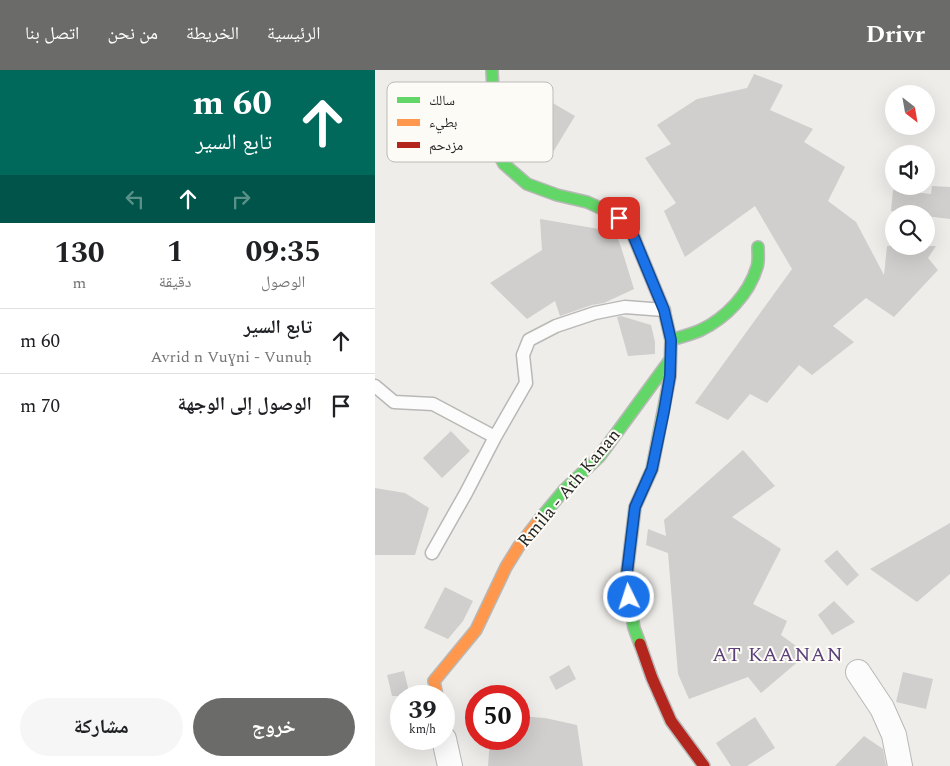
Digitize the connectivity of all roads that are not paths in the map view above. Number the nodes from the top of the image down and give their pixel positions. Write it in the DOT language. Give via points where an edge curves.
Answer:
graph roads {
  1 [pos="503,162"];
  2 [pos="758,247"];
  3 [pos="664,310"];
  4 [pos="671,340"];
  5 [pos="670,360"];
  6 [pos="375,386"];
  7 [pos="495,437"];
  8 [pos="432,553"];
  9 [pos="858,672"];
  10 [pos="436,685"];
  11 [pos="446,750"];
  12 [pos="450,766"];
  13 [pos="704,766"];
  14 [pos="901,766"];
  1 -- 3 [label="main road" via="527,184 587,202 628,223"];
  2 -- 4 [label="main road" via="757,265 747,290 739,300 701,330"];
  3 -- 4 [label="main road"];
  3 -- 7 [label="lane" via="625,307 595,313 529,340 523,355 526,383"];
  4 -- 5 [label="main road"];
  5 -- 10 [label="main road, Rmila - Ath Kanan" via="599,457 565,489 519,546 476,630 435,681"];
  5 -- 13 [label="main road" via="670,376 652,469 635,507 626,581 634,628 652,678 671,721"];
  6 -- 7 [label="lane" via="394,402 433,404"];
  7 -- 8 [label="lane"];
  9 -- 14 [label="street" via="882,708 894,735"];
  11 -- 12 [label="street"];
}
